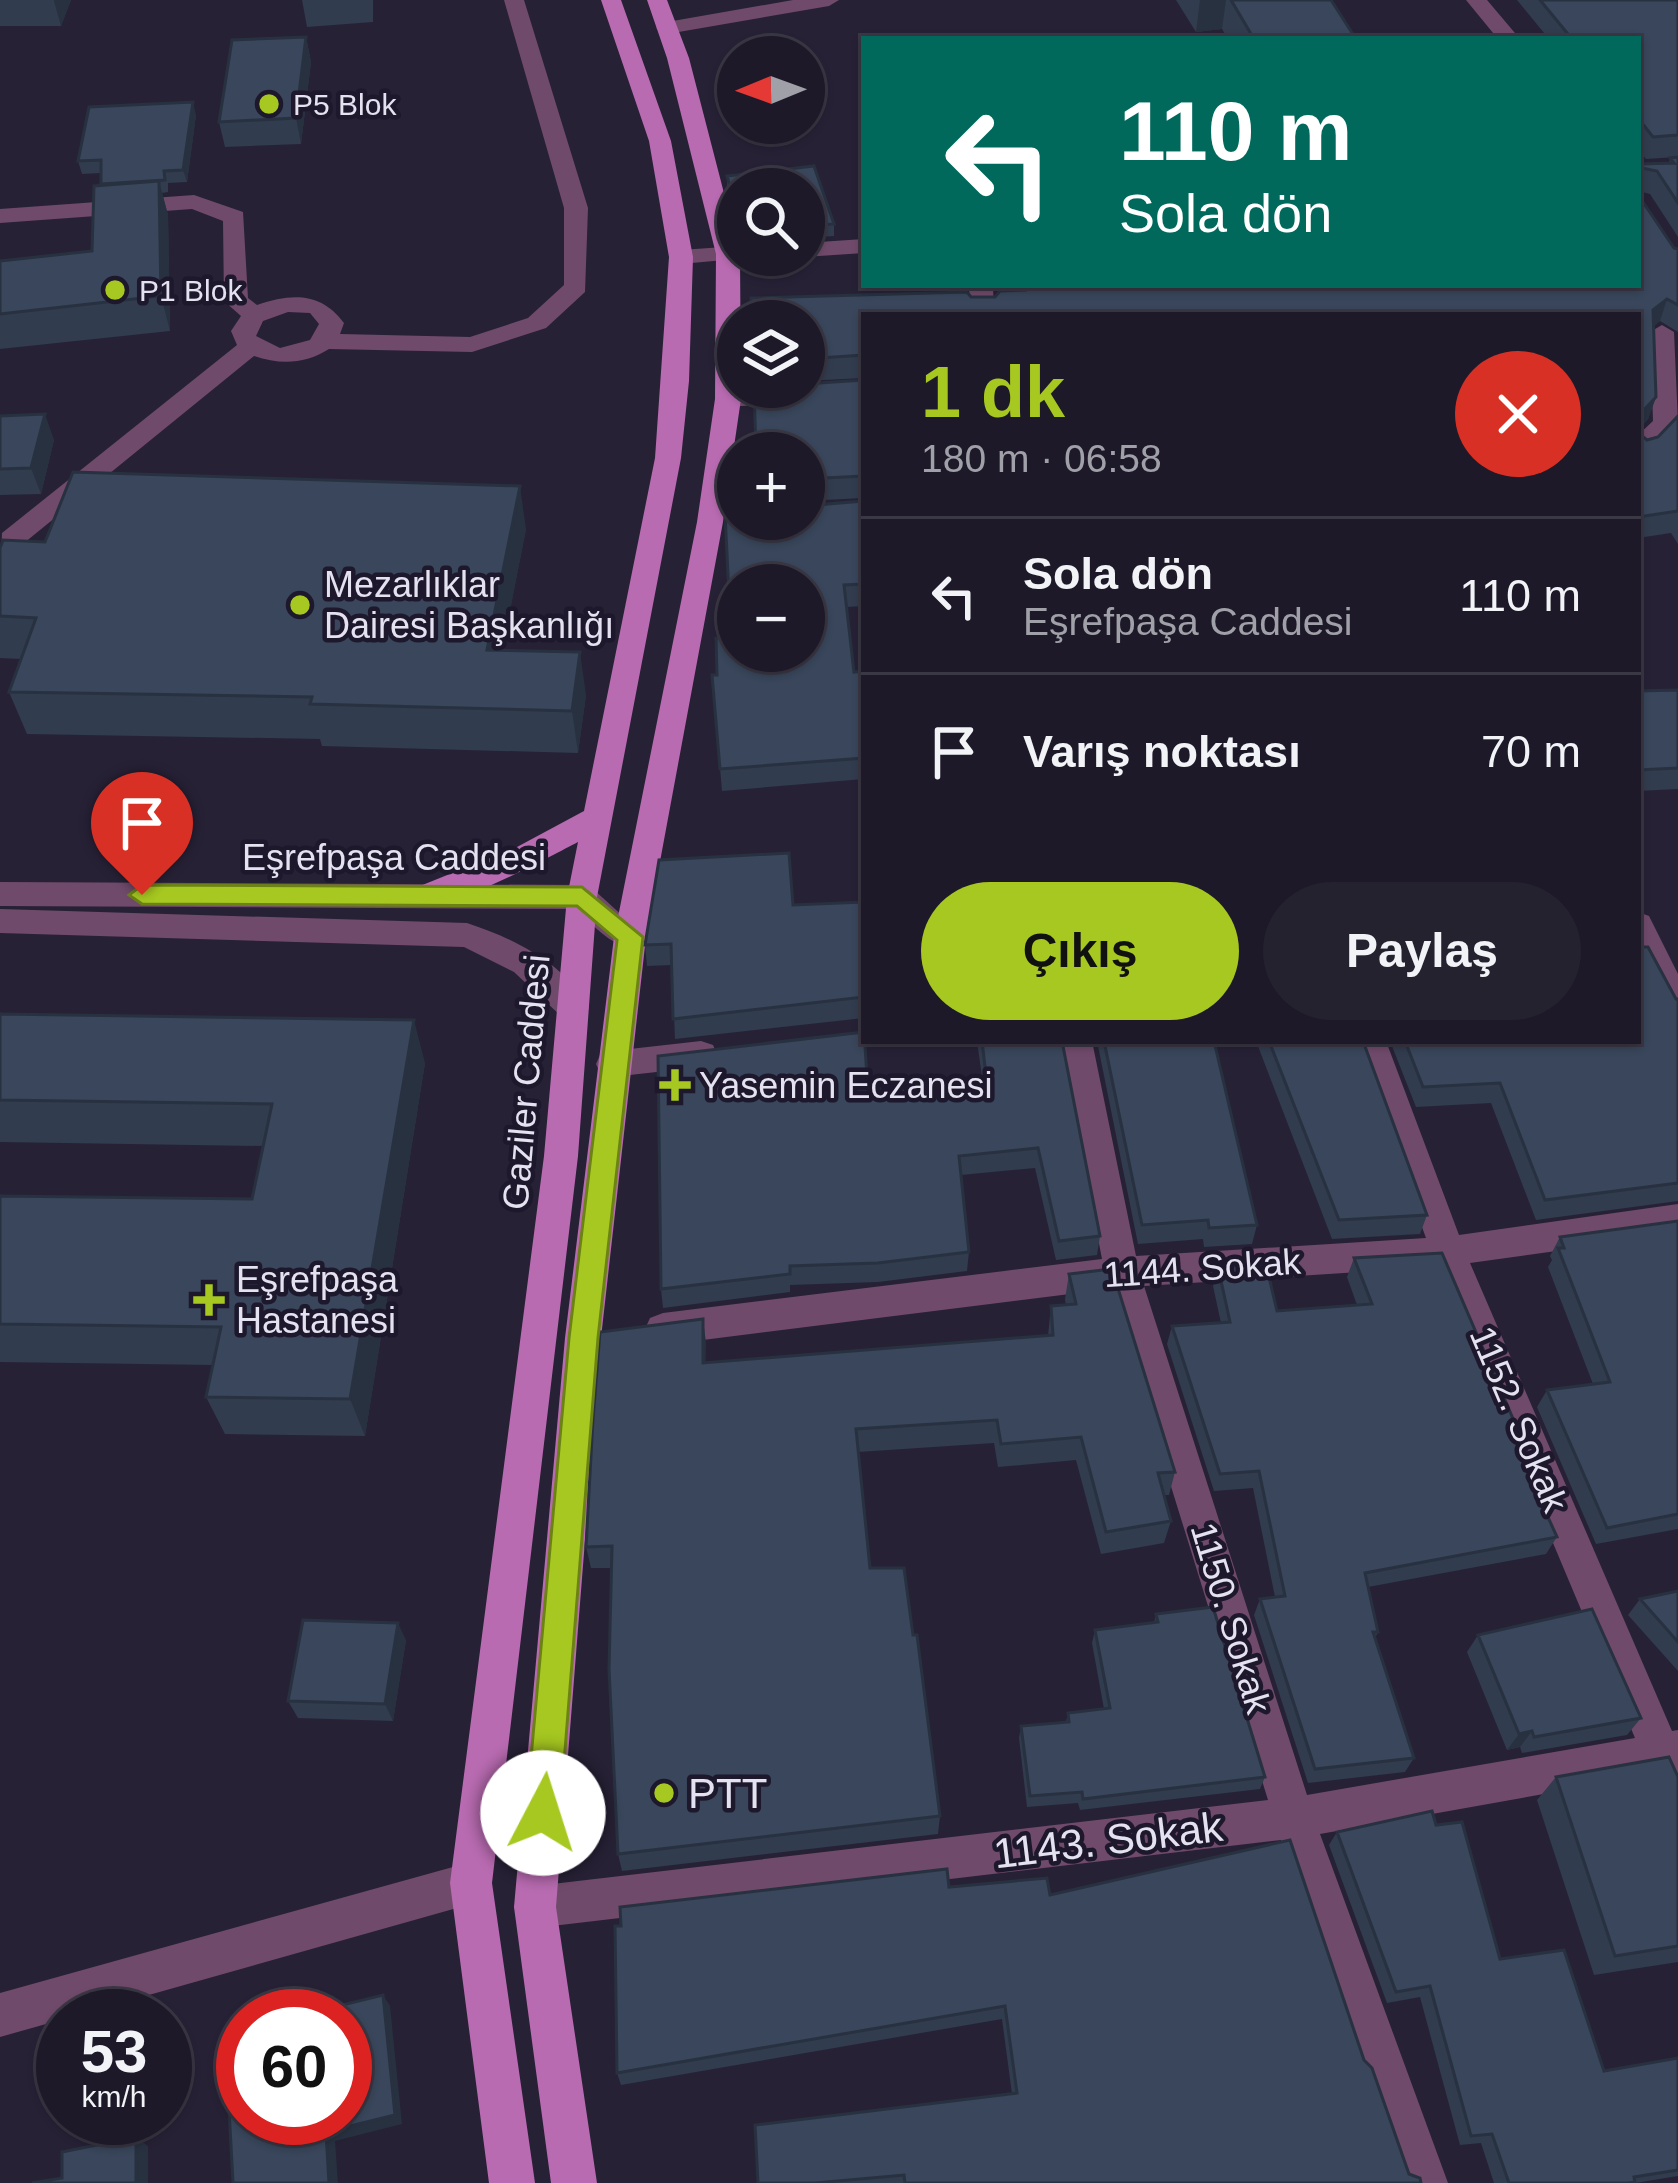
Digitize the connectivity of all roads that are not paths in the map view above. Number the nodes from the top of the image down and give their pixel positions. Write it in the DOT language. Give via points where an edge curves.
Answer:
graph roads {
  1 [pos="514,0"];
  2 [pos="611,0"];
  3 [pos="695,0"];
  4 [pos="829,0"];
  5 [pos="1476,0"];
  6 [pos="645,15"];
  7 [pos="1506,36"];
  8 [pos="717,210"];
  9 [pos="0,216"];
  10 [pos="861,246"];
  11 [pos="825,249"];
  12 [pos="717,254"];
  13 [pos="681,257"];
  14 [pos="255,315"];
  15 [pos="1659,332"];
  16 [pos="325,341"];
  17 [pos="250,346"];
  18 [pos="861,390"];
  19 [pos="825,393"];
  20 [pos="727,408"];
  21 [pos="1641,447"];
  22 [pos="0,576"];
  23 [pos="598,817"];
  24 [pos="0,894"];
  25 [pos="426,896"];
  26 [pos="582,897"];
  27 [pos="0,921"];
  28 [pos="630,937"];
  29 [pos="1651,944"];
  30 [pos="1678,1006"];
  31 [pos="573,1008"];
  32 [pos="1077,1044"];
  33 [pos="1371,1044"];
  34 [pos="726,1051"];
  35 [pos="612,1064"];
  36 [pos="1678,1219"];
  37 [pos="1448,1251"];
  38 [pos="1122,1273"];
  39 [pos="607,1336"];
  40 [pos="1668,1751"];
  41 [pos="1678,1792"];
  42 [pos="1294,1818"];
  43 [pos="471,1883"];
  44 [pos="535,1907"];
  45 [pos="0,2015"];
  46 [pos="512,2183"];
  47 [pos="574,2183"];
  48 [pos="1425,2183"];
  1 -- 16 [label="street" via="576,208 575,287 537,323 472,345"];
  2 -- 6 [label="main road, Gaziler Caddesi"];
  3 -- 6 [label="street"];
  4 -- 6 [label="street"];
  5 -- 7 [label="street"];
  6 -- 8 [label="main road, Gaziler Caddesi"];
  6 -- 13 [label="main road, Gaziler Caddesi"];
  9 -- 14 [label="street" via="194,202 235,217 236,301"];
  10 -- 11 [label="street"];
  12 -- 13 [label="street"];
  13 -- 23 [label="main road, Gaziler Caddesi" via="668,458"];
  14 -- 16 [label="street" via="279,305 319,308 332,323"];
  14 -- 17 [label="street" via="243,331"];
  15 -- 21 [label="street" via="1666,423"];
  16 -- 17 [label="street" via="285,356"];
  17 -- 22 [label="street" via="13,539"];
  18 -- 19 [label="street"];
  20 -- 28 [label="main road, Gaziler Caddesi" via="720,521"];
  23 -- 25 [label="main road"];
  23 -- 26 [label="main road, Gaziler Caddesi"];
  24 -- 25 [label="street, Eşrefpaşa Caddesi"];
  25 -- 26 [label="street, Eşrefpaşa Caddesi"];
  26 -- 28 [label="street, Eşrefpaşa Caddesi"];
  26 -- 31 [label="main road, Gaziler Caddesi"];
  27 -- 31 [label="street, Eşrefpaşa Caddesi" via="467,935 546,975"];
  28 -- 35 [label="main road, Gaziler Caddesi"];
  29 -- 30 [label="street"];
  31 -- 43 [label="main road, Gaziler Caddesi"];
  32 -- 38 [label="street, 1150. Sokak"];
  33 -- 37 [label="street, 1152. Sokak"];
  34 -- 35 [label="street"];
  35 -- 39 [label="main road, Gaziler Caddesi"];
  36 -- 37 [label="street, 1144. Sokak"];
  37 -- 38 [label="street, 1144. Sokak"];
  37 -- 40 [label="street, 1152. Sokak"];
  38 -- 39 [label="street, 1144. Sokak"];
  38 -- 42 [label="street, 1150. Sokak"];
  39 -- 44 [label="main road, Gaziler Caddesi"];
  40 -- 41 [label="street, 1152. Sokak"];
  40 -- 42 [label="street, 1143. Sokak"];
  42 -- 44 [label="street, 1143. Sokak"];
  42 -- 48 [label="street, 1150. Sokak"];
  43 -- 45 [label="street"];
  43 -- 46 [label="main road, Gaziler Caddesi"];
  44 -- 47 [label="main road, Gaziler Caddesi"];
}
